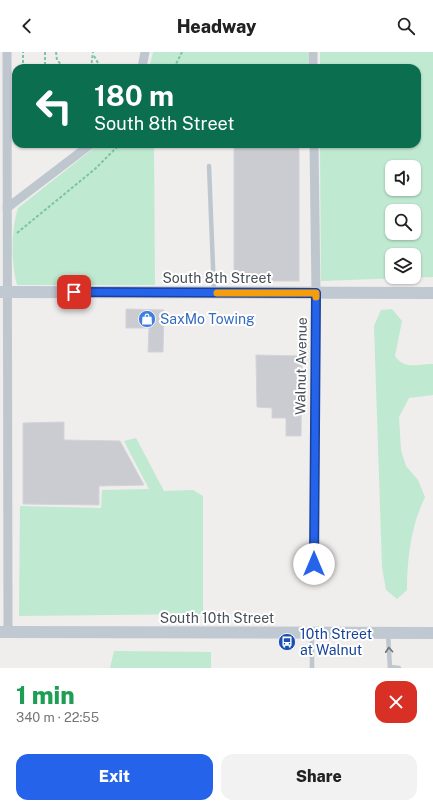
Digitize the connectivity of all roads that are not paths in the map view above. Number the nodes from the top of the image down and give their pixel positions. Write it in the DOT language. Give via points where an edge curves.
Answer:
graph roads {
  1 [pos="7,52"];
  2 [pos="146,52"];
  3 [pos="313,52"];
  4 [pos="143,64"];
  5 [pos="313,64"];
  6 [pos="4,102"];
  7 [pos="86,148"];
  8 [pos="314,148"];
  9 [pos="209,166"];
  10 [pos="7,208"];
  11 [pos="4,292"];
  12 [pos="214,293"];
  13 [pos="316,293"];
  14 [pos="433,293"];
  15 [pos="314,564"];
  16 [pos="4,632"];
  17 [pos="388,633"];
  18 [pos="433,633"];
  19 [pos="312,634"];
  20 [pos="312,668"];
  21 [pos="390,668"];
  22 [pos="399,668"];
  1 -- 6 [label="street"];
  2 -- 4 [label="street"];
  3 -- 5 [label="street"];
  6 -- 10 [label="street"];
  7 -- 10 [label="street"];
  8 -- 13 [label="street, Walnut Avenue"];
  9 -- 12 [label="lane"];
  10 -- 11 [label="street"];
  11 -- 12 [label="main road, South 8th Street"];
  11 -- 16 [label="street"];
  12 -- 13 [label="main road, South 8th Street"];
  13 -- 14 [label="main road, South 8th Street"];
  13 -- 15 [label="street, Walnut Avenue"];
  16 -- 19 [label="main road, South 10th Street"];
  17 -- 18 [label="main road, South 10th Street"];
  17 -- 19 [label="main road, South 10th Street"];
  21 -- 17 [label="lane, one-way"];
  19 -- 20 [label="lane"];
  21 -- 22 [label="lane"];
}
